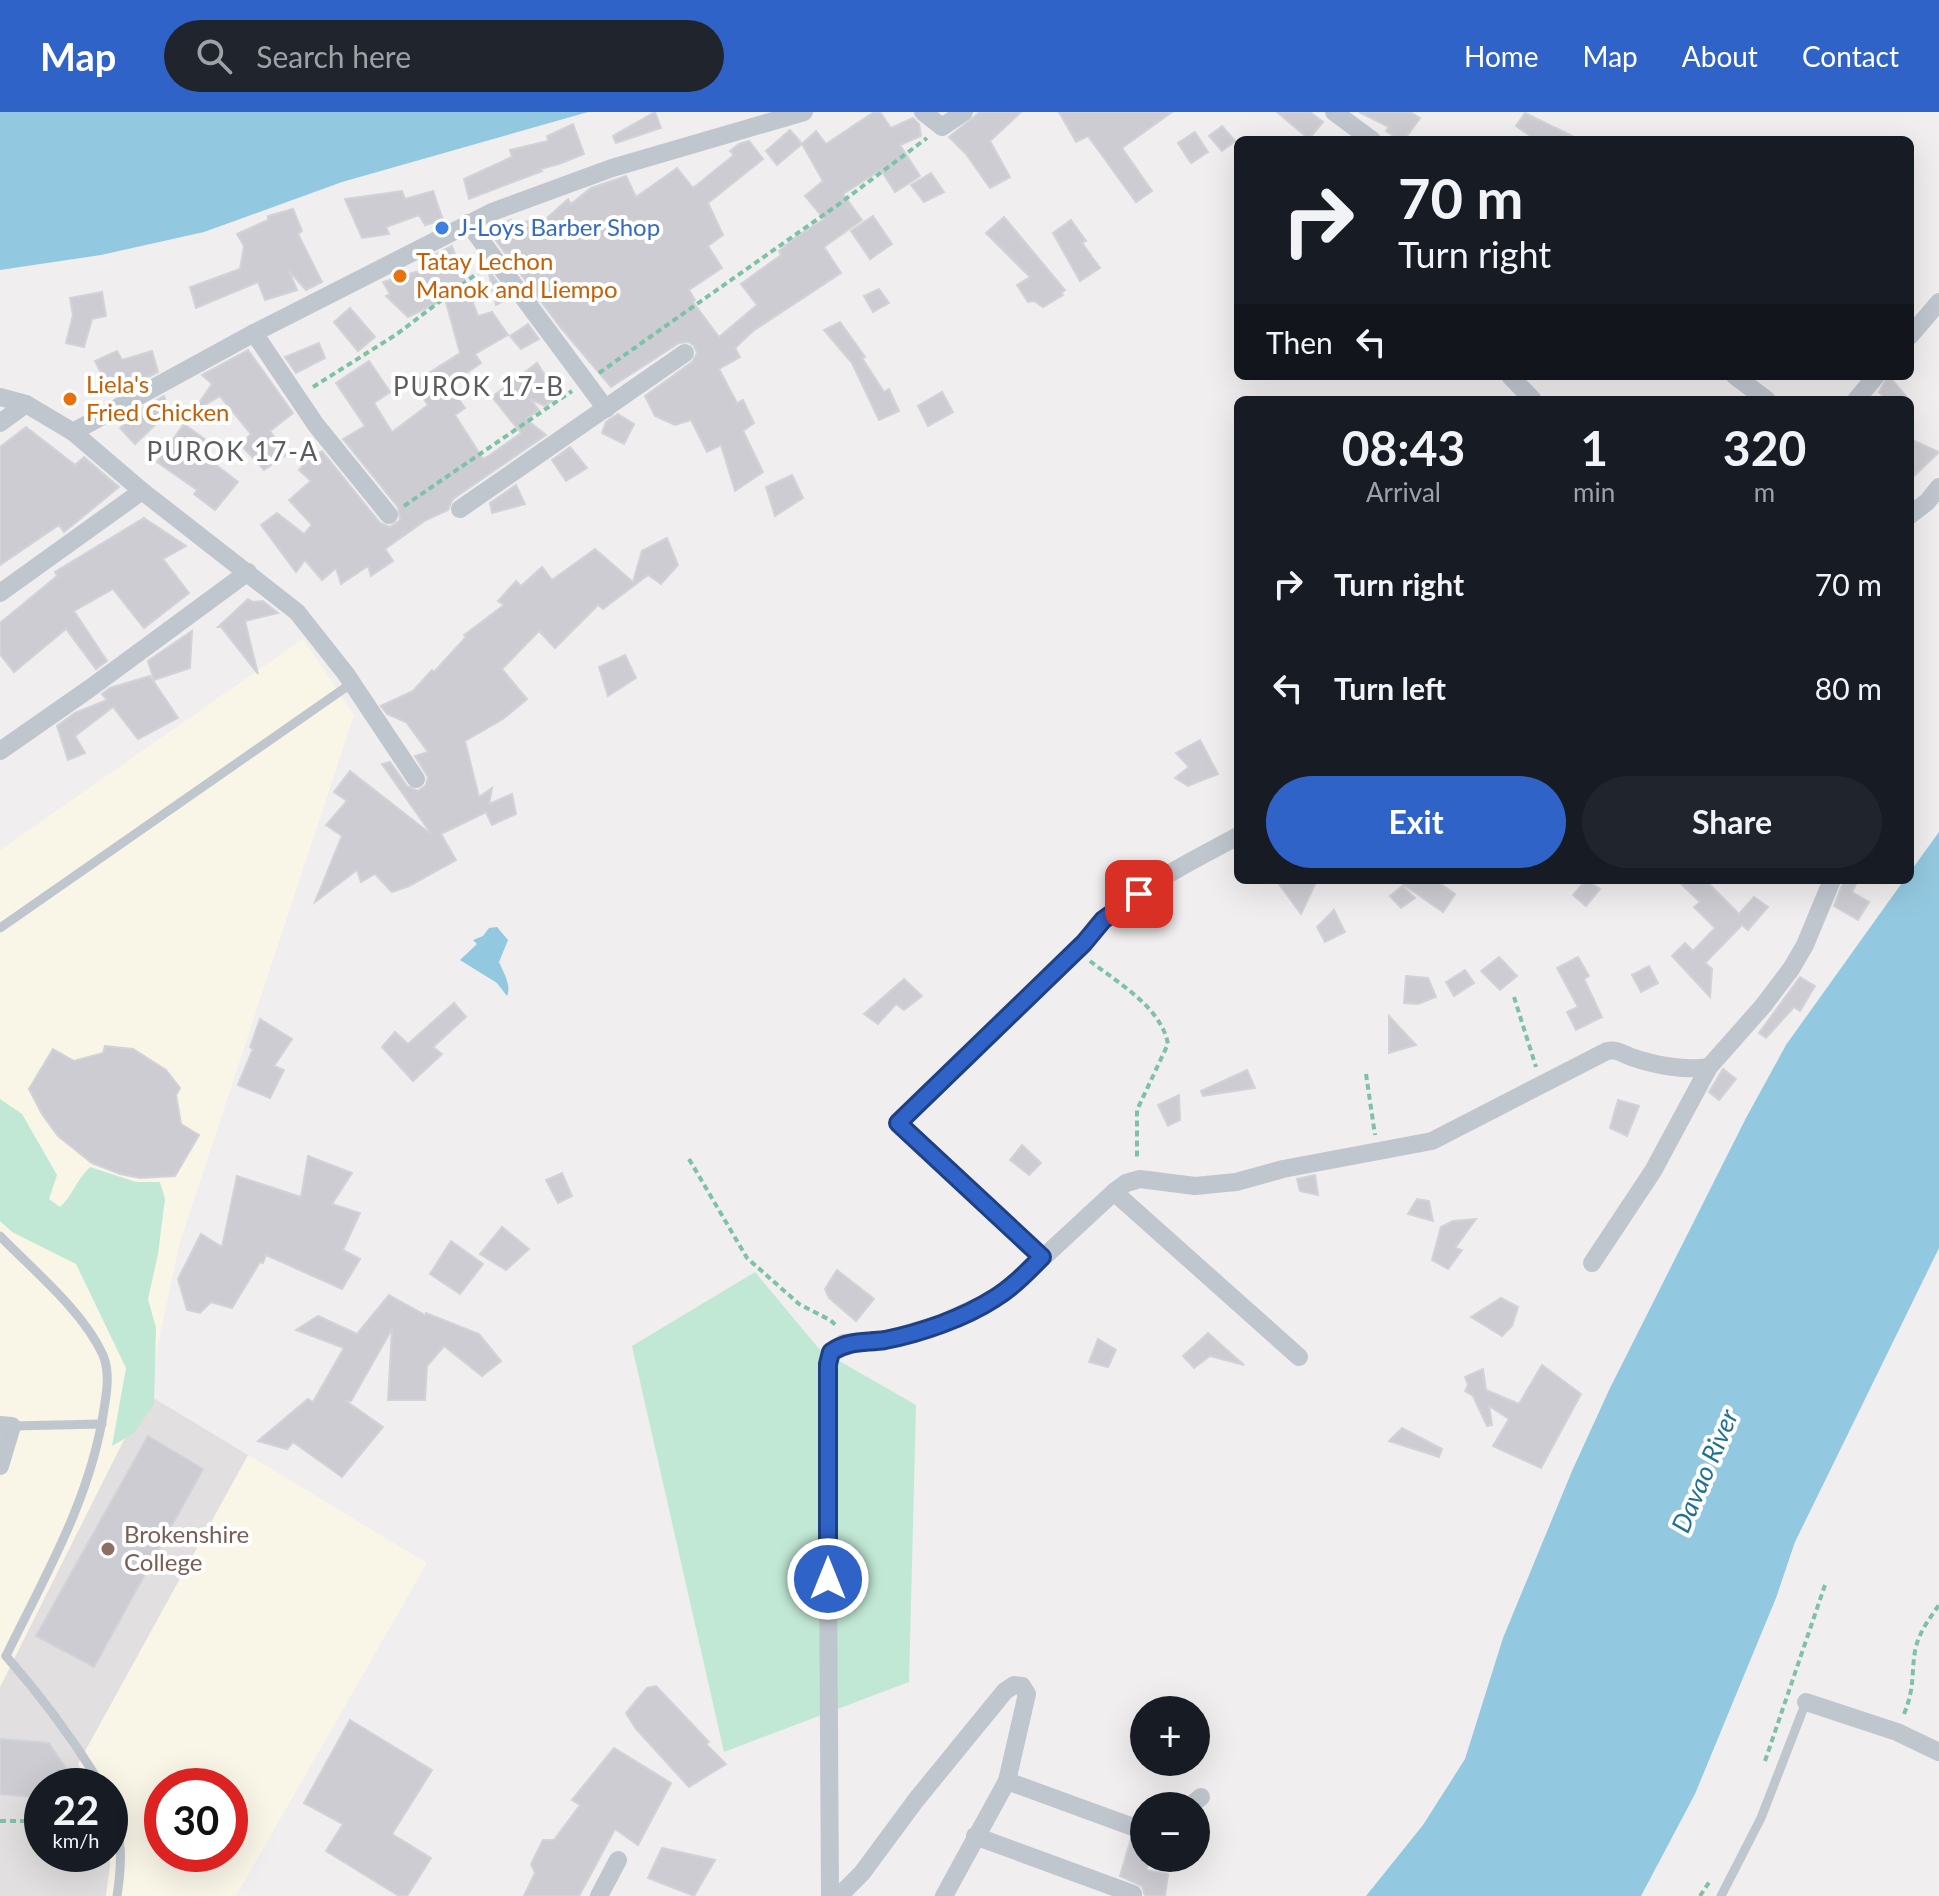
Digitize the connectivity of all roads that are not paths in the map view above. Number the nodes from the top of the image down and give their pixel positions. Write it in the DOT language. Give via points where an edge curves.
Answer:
graph roads {
  1 [pos="804,112"];
  2 [pos="923,112"];
  3 [pos="964,112"];
  4 [pos="1334,112"];
  5 [pos="1367,136"];
  6 [pos="468,223"];
  7 [pos="1939,302"];
  8 [pos="1914,331"];
  9 [pos="254,333"];
  10 [pos="685,353"];
  11 [pos="1514,380"];
  12 [pos="1740,380"];
  13 [pos="1873,380"];
  14 [pos="1529,396"];
  15 [pos="1762,396"];
  16 [pos="1859,396"];
  17 [pos="0,397"];
  18 [pos="26,404"];
  19 [pos="606,409"];
  20 [pos="0,423"];
  21 [pos="73,432"];
  22 [pos="1939,487"];
  23 [pos="142,491"];
  24 [pos="460,509"];
  25 [pos="1914,512"];
  26 [pos="389,515"];
  27 [pos="248,572"];
  28 [pos="0,593"];
  29 [pos="352,683"];
  30 [pos="0,751"];
  31 [pos="416,779"];
  32 [pos="1234,838"];
  33 [pos="1830,884"];
  34 [pos="0,928"];
  35 [pos="1709,1067"];
  36 [pos="1120,1188"];
  37 [pos="0,1236"];
  38 [pos="1042,1257"];
  39 [pos="1592,1263"];
  40 [pos="1299,1357"];
  41 [pos="102,1424"];
  42 [pos="6,1425"];
  43 [pos="0,1466"];
  44 [pos="3,1658"];
  45 [pos="1806,1702"];
  46 [pos="1939,1752"];
  47 [pos="91,1768"];
  48 [pos="1007,1781"];
  49 [pos="1130,1826"];
  50 [pos="975,1836"];
  51 [pos="618,1860"];
  52 [pos="121,1872"];
  53 [pos="1133,1894"];
  54 [pos="117,1896"];
  55 [pos="599,1896"];
  56 [pos="830,1896"];
  57 [pos="839,1896"];
  58 [pos="944,1896"];
  59 [pos="1721,1896"];
  1 -- 6 [label="street" via="612,168"];
  2 -- 3 [label="street" via="942,127"];
  4 -- 5 [label="street"];
  6 -- 9 [label="street"];
  6 -- 19 [label="street"];
  7 -- 8 [label="street"];
  9 -- 21 [label="street"];
  9 -- 26 [label="street" via="324,436"];
  10 -- 19 [label="street"];
  11 -- 14 [label="street"];
  12 -- 15 [label="street"];
  13 -- 16 [label="street"];
  17 -- 18 [label="street"];
  18 -- 20 [label="street"];
  18 -- 21 [label="street"];
  19 -- 24 [label="street"];
  21 -- 23 [label="street"];
  22 -- 25 [label="street"];
  23 -- 27 [label="street"];
  23 -- 28 [label="street"];
  27 -- 29 [label="street" via="297,612"];
  27 -- 30 [label="street"];
  29 -- 31 [label="street"];
  29 -- 34 [label="lane"];
  32 -- 38 [label="street" via="1154,883 1103,920 898,1123"];
  33 -- 35 [label="street" via="1791,969"];
  35 -- 36 [label="street" via="1663,1064 1616,1049 1432,1141 1236,1182 1195,1186 1140,1179"];
  35 -- 39 [label="street" via="1653,1171"];
  36 -- 38 [label="street"];
  36 -- 40 [label="street"];
  37 -- 41 [label="lane" via="93,1335 105,1359 108,1384"];
  38 -- 56 [label="street" via="994,1299 942,1323 885,1340 844,1343 831,1352"];
  41 -- 42 [label="lane"];
  41 -- 44 [label="lane" via="92,1469 65,1535"];
  42 -- 43 [label="street"];
  44 -- 47 [label="lane" via="46,1701"];
  45 -- 46 [label="street"];
  45 -- 59 [label="lane" via="1761,1818"];
  48 -- 49 [label="street"];
  48 -- 50 [label="street"];
  48 -- 57 [label="street" via="1027,1694 1014,1685"];
  50 -- 53 [label="street"];
  50 -- 58 [label="street"];
  51 -- 55 [label="street"];
  52 -- 54 [label="lane"];
}
